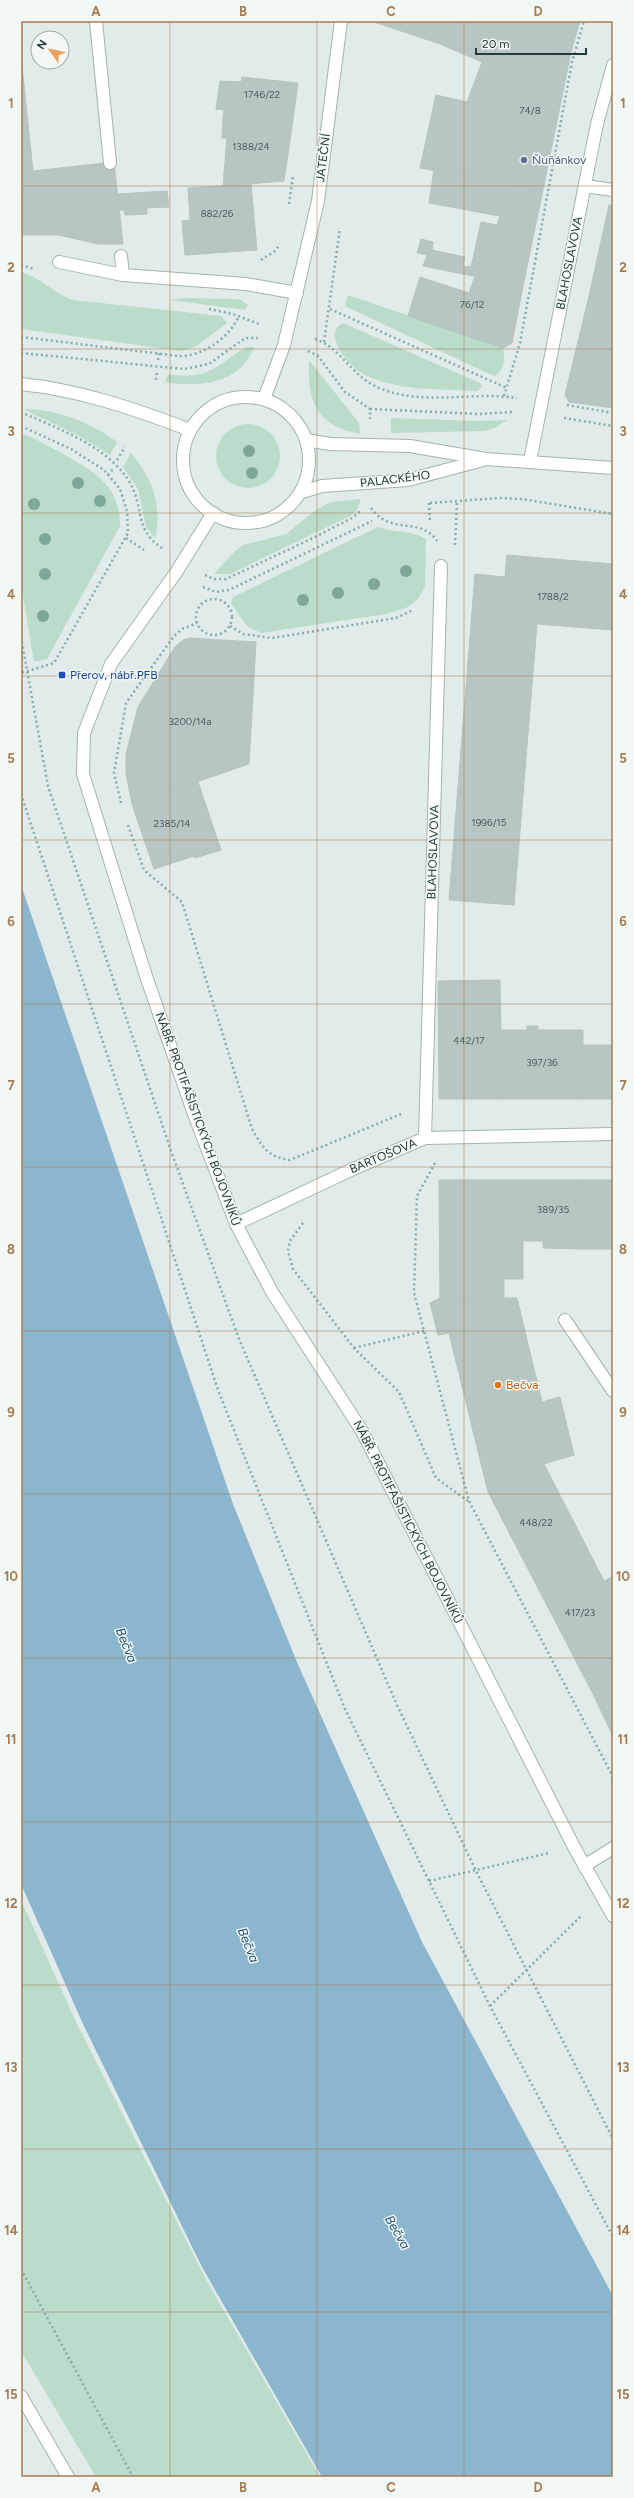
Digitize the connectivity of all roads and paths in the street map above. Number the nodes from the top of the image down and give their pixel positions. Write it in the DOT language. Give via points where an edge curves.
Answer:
graph roads {
  1 [pos="96,21"];
  2 [pos="341,21"];
  3 [pos="584,21"];
  4 [pos="613,65"];
  5 [pos="110,163"];
  6 [pos="294,171"];
  7 [pos="585,186"];
  8 [pos="613,190"];
  9 [pos="288,210"];
  10 [pos="283,238"];
  11 [pos="120,256"];
  12 [pos="59,262"];
  13 [pos="254,262"];
  14 [pos="123,275"];
  15 [pos="297,293"];
  16 [pos="330,309"];
  17 [pos="239,316"];
  18 [pos="21,337"];
  19 [pos="257,338"];
  20 [pos="315,339"];
  21 [pos="311,351"];
  22 [pos="21,353"];
  23 [pos="159,353"];
  24 [pos="158,360"];
  25 [pos="157,372"];
  26 [pos="156,380"];
  27 [pos="21,384"];
  28 [pos="507,388"];
  29 [pos="504,396"];
  30 [pos="264,398"];
  31 [pos="520,399"];
  32 [pos="560,404"];
  33 [pos="370,409"];
  34 [pos="21,411"];
  35 [pos="517,412"];
  36 [pos="613,413"];
  37 [pos="562,417"];
  38 [pos="370,424"];
  39 [pos="21,426"];
  40 [pos="613,426"];
  41 [pos="190,430"];
  42 [pos="306,440"];
  43 [pos="125,447"];
  44 [pos="486,459"];
  45 [pos="117,460"];
  46 [pos="530,461"];
  47 [pos="613,468"];
  48 [pos="113,469"];
  49 [pos="108,475"];
  50 [pos="302,492"];
  51 [pos="369,502"];
  52 [pos="422,503"];
  53 [pos="429,503"];
  54 [pos="366,506"];
  55 [pos="213,513"];
  56 [pos="613,514"];
  57 [pos="372,521"];
  58 [pos="430,523"];
  59 [pos="126,538"];
  60 [pos="153,542"];
  61 [pos="144,550"];
  62 [pos="441,566"];
  63 [pos="210,578"];
  64 [pos="203,587"];
  65 [pos="218,592"];
  66 [pos="217,599"];
  67 [pos="416,607"];
  68 [pos="197,623"];
  69 [pos="230,626"];
  70 [pos="21,637"];
  71 [pos="27,672"];
  72 [pos="21,673"];
  73 [pos="21,794"];
  74 [pos="123,811"];
  75 [pos="126,818"];
  76 [pos="426,1113"];
  77 [pos="613,1134"];
  78 [pos="425,1138"];
  79 [pos="444,1162"];
  80 [pos="436,1163"];
  81 [pos="429,1166"];
  82 [pos="308,1219"];
  83 [pos="236,1224"];
  84 [pos="565,1320"];
  85 [pos="424,1331"];
  86 [pos="354,1348"];
  87 [pos="613,1391"];
  88 [pos="469,1501"];
  89 [pos="613,1777"];
  90 [pos="574,1847"];
  91 [pos="613,1848"];
  92 [pos="584,1866"];
  93 [pos="476,1871"];
  94 [pos="429,1881"];
  95 [pos="601,1896"];
  96 [pos="613,1916"];
  97 [pos="527,1970"];
  98 [pos="490,2006"];
  99 [pos="613,2139"];
  100 [pos="613,2237"];
  101 [pos="21,2269"];
  102 [pos="21,2396"];
  103 [pos="68,2477"];
  104 [pos="133,2477"];
  1 -- 5 [label="street"];
  2 -- 15 [label="street, JATEČNÍ" via="318,201"];
  3 -- 28 [label="path" via="572,62 520,343"];
  4 -- 7 [label="street, BLAHOSLAVOVA" via="597,124"];
  6 -- 9 [label="path"];
  7 -- 8 [label="street"];
  7 -- 46 [label="street, BLAHOSLAVOVA"];
  10 -- 13 [label="path" via="275,251 266,258"];
  11 -- 14 [label="street"];
  12 -- 14 [label="street"];
  14 -- 15 [label="street" via="246,284"];
  15 -- 30 [label="street, JATEČNÍ" via="284,345"];
  16 -- 28 [label="path"];
  17 -- 23 [label="path" via="228,331 199,354 184,356"];
  18 -- 23 [label="path"];
  19 -- 22 [label="path" via="245,338 237,342 209,364 184,369"];
  20 -- 29 [label="path" via="324,342 362,379 388,391 451,398"];
  21 -- 33 [label="path" via="318,356 345,392"];
  23 -- 24 [label="path"];
  25 -- 26 [label="path"];
  27 -- 41 [label="street" via="70,391 113,402"];
  28 -- 29 [label="path"];
  29 -- 31 [label="path"];
  30 -- 41 [label="street" via="240,397 216,404 206,411"];
  30 -- 42 [label="street" via="291,415"];
  32 -- 36 [label="path"];
  33 -- 35 [label="path" via="479,414"];
  33 -- 38 [label="path"];
  34 -- 60 [label="path" via="88,444 116,465 133,488 141,526"];
  37 -- 40 [label="path"];
  39 -- 49 [label="path" via="71,449 96,464"];
  41 -- 55 [label="street" via="183,461 187,481 197,499"];
  42 -- 44 [label="street, PALACKÉHO" via="330,444 410,446"];
  42 -- 50 [label="street" via="310,462"];
  43 -- 45 [label="path"];
  44 -- 46 [label="street, PALACKÉHO"];
  44 -- 50 [label="street, PALACKÉHO" via="408,480 322,486"];
  46 -- 47 [label="street, PALACKÉHO"];
  48 -- 49 [label="path"];
  49 -- 59 [label="path" via="120,490 126,504"];
  50 -- 55 [label="street" via="281,512 259,521 235,522"];
  51 -- 62 [label="path" via="383,521 416,527 435,538 440,550"];
  52 -- 53 [label="path"];
  53 -- 56 [label="path" via="515,499"];
  53 -- 58 [label="path"];
  54 -- 63 [label="path" via="352,518 232,577 219,580"];
  55 -- 83 [label="street, NÁBŘ. PROTIFAŠISTICKÝCH BOJOVNÍKŮ" via="177,571 111,664 89,714 82,752 83,774 146,976"];
  57 -- 65 [label="path" via="237,587"];
  59 -- 61 [label="path"];
  59 -- 71 [label="path" via="54,663"];
  62 -- 76 [label="street, BLAHOSLAVOVA"];
  64 -- 65 [label="path"];
  65 -- 66 [label="path"];
  66 -- 68 [label="path" via="210,599 200,606"];
  66 -- 69 [label="path" via="230,609"];
  67 -- 69 [label="path" via="408,614 396,618 272,638 243,634"];
  68 -- 69 [label="path" via="210,635 221,634"];
  68 -- 74 [label="path" via="182,629 174,636 126,703 114,773"];
  70 -- 71 [label="path"];
  71 -- 72 [label="path"];
  71 -- 93 [label="path" via="48,786 167,1141 239,1339 397,1705"];
  73 -- 94 [label="path" via="218,1390 345,1709"];
  75 -- 76 [label="path" via="144,870 182,902 252,1129 263,1147 276,1158 290,1160 399,1114"];
  76 -- 78 [label="street, BLAHOSLAVOVA"];
  77 -- 78 [label="street, BARTOŠOVA"];
  78 -- 83 [label="street, BARTOŠOVA"];
  79 -- 80 [label="path"];
  80 -- 81 [label="path"];
  80 -- 85 [label="path" via="417,1196 414,1293"];
  82 -- 86 [label="path" via="295,1231 290,1242 290,1261 293,1269"];
  83 -- 90 [label="street, NÁBŘ. PROTIFAŠISTICKÝCH BOJOVNÍKŮ" via="272,1292 362,1431"];
  84 -- 87 [label="street"];
  85 -- 86 [label="path"];
  85 -- 88 [label="path"];
  86 -- 88 [label="path" via="399,1392 436,1478"];
  88 -- 89 [label="path"];
  90 -- 92 [label="street, NÁBŘ. PROTIFAŠISTICKÝCH BOJOVNÍKŮ"];
  90 -- 93 [label="path"];
  91 -- 92 [label="street"];
  92 -- 95 [label="street, NÁBŘ. PROTIFAŠISTICKÝCH BOJOVNÍKŮ"];
  93 -- 94 [label="path"];
  93 -- 97 [label="path"];
  94 -- 98 [label="path"];
  95 -- 96 [label="street, NÁBŘ. PROTIFAŠISTICKÝCH BOJOVNÍKŮ"];
  95 -- 97 [label="path"];
  97 -- 98 [label="path"];
  97 -- 99 [label="path"];
  98 -- 100 [label="path"];
  101 -- 104 [label="path"];
  102 -- 103 [label="street"];
}
